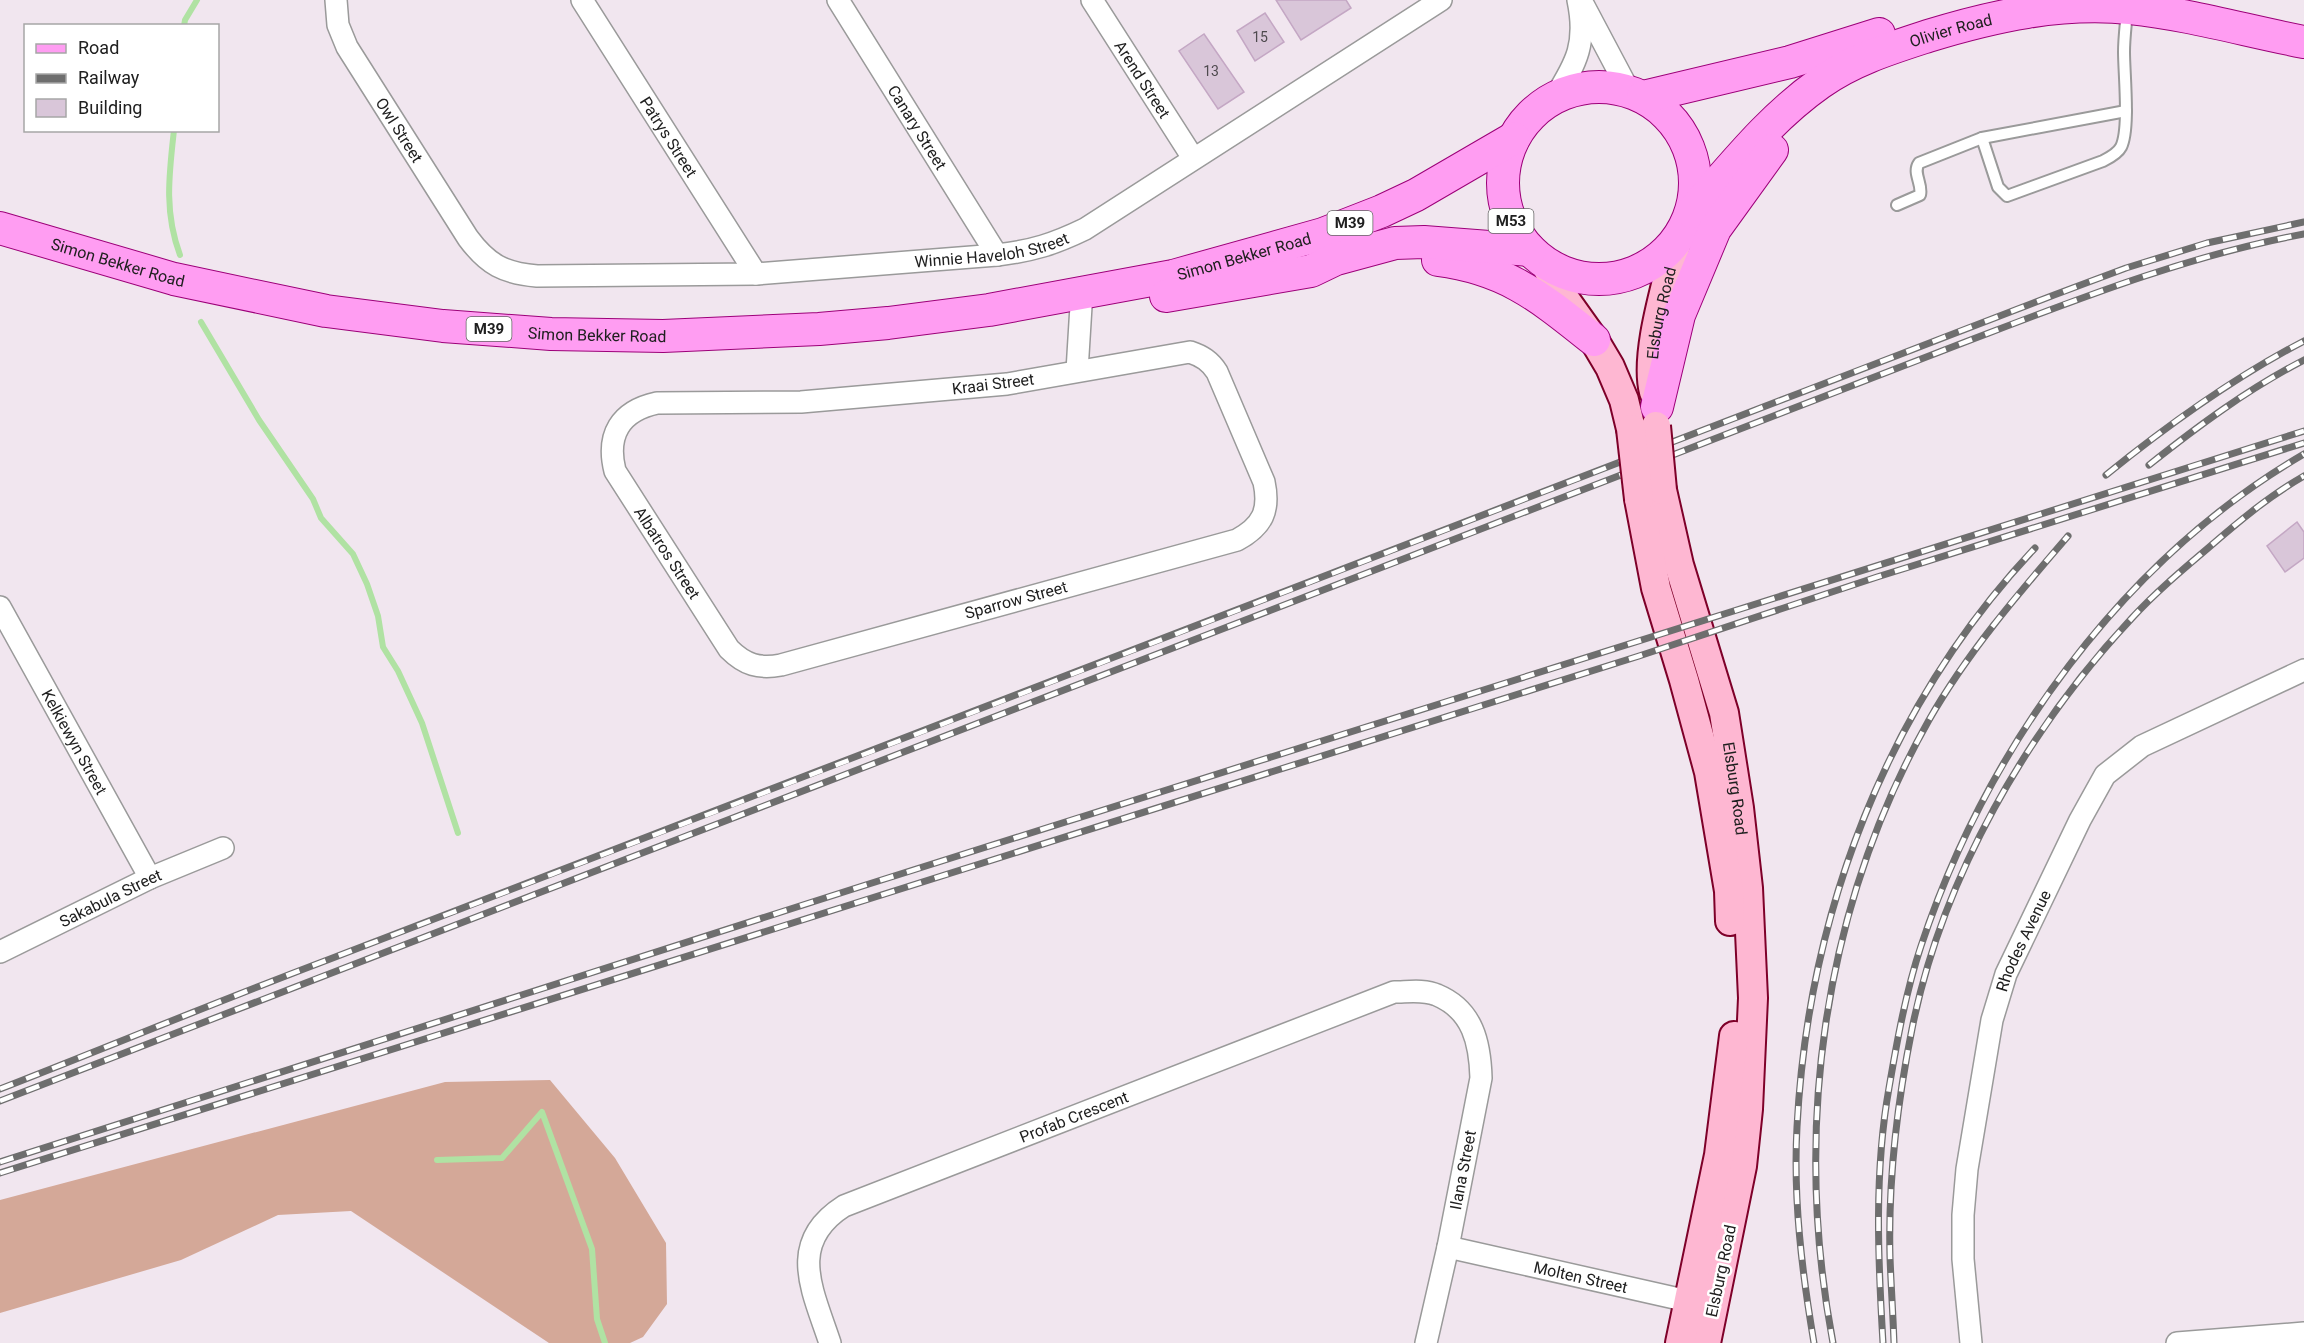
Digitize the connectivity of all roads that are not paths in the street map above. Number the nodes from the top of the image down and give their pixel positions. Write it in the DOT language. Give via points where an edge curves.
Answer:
graph roads {
  1 [pos="336,0"];
  2 [pos="582,0"];
  3 [pos="838,0"];
  4 [pos="1092,0"];
  5 [pos="1440,0"];
  6 [pos="1579,0"];
  7 [pos="1991,0"];
  8 [pos="2184,0"];
  9 [pos="2128,4"];
  10 [pos="1965,25"];
  11 [pos="2304,27"];
  12 [pos="2304,42"];
  13 [pos="1636,94"];
  14 [pos="1555,97"];
  15 [pos="2126,111"];
  16 [pos="1514,138"];
  17 [pos="1982,138"];
  18 [pos="1193,159"];
  19 [pos="1897,205"];
  20 [pos="1692,212"];
  21 [pos="0,228"];
  22 [pos="1677,241"];
  23 [pos="480,255"];
  24 [pos="998,255"];
  25 [pos="1537,256"];
  26 [pos="1311,271"];
  27 [pos="756,274"];
  28 [pos="1083,298"];
  29 [pos="1594,340"];
  30 [pos="1077,371"];
  31 [pos="1648,421"];
  32 [pos="619,426"];
  33 [pos="1265,510"];
  34 [pos="0,607"];
  35 [pos="752,665"];
  36 [pos="2304,670"];
  37 [pos="223,848"];
  38 [pos="150,878"];
  39 [pos="0,952"];
  40 [pos="1451,1004"];
  41 [pos="1448,1246"];
  42 [pos="1702,1302"];
  43 [pos="2304,1333"];
  44 [pos="830,1343"];
  45 [pos="1426,1343"];
  46 [pos="1680,1343"];
  47 [pos="1706,1343"];
  48 [pos="1971,1343"];
  49 [pos="2177,1343"];
  1 -- 23 [label="street, Owl Street" via="338,25 347,47"];
  2 -- 27 [label="street, Patrys Street"];
  3 -- 24 [label="street, Canary Street"];
  4 -- 18 [label="street, Arend Street"];
  5 -- 18 [label="street, Winnie Haveloh Street"];
  6 -- 13 [label="street"];
  6 -- 14 [label="street" via="1579,54"];
  7 -- 13 [label="main road, Olivier Road / M53" via="1790,62"];
  8 -- 11 [label="main road"];
  9 -- 10 [label="main road, Olivier Road / M53" via="2022,11"];
  9 -- 12 [label="main road, Olivier Road / M53"];
  9 -- 15 [label="lane" via="2124,52"];
  10 -- 20 [label="main road, Olivier Road / M53" via="1886,50 1821,82 1783,112"];
  10 -- 31 [label="main road" via="1863,77 1797,126 1766,156 1715,229 1679,315"];
  13 -- 14 [label="main road, M53" via="1604,87 1579,88"];
  13 -- 20 [label="main road, M53" via="1670,117 1688,146 1696,178"];
  14 -- 16 [label="main road, M53" via="1531,114"];
  15 -- 17 [label="lane"];
  15 -- 17 [label="lane" via="2121,148 2113,155 2007,196 1998,187"];
  16 -- 25 [label="main road, M53" via="1504,166 1504,197 1513,226"];
  16 -- 28 [label="main road, Simon Bekker Road / M39" via="1416,195 1323,234"];
  17 -- 19 [label="lane" via="1919,163 1916,171 1920,195"];
  18 -- 24 [label="street, Winnie Haveloh Street" via="1085,229 1054,244"];
  20 -- 22 [label="main road, M53"];
  21 -- 28 [label="main road, Simon Bekker Road / M39" via="174,279 326,311 443,326 551,334 663,336 819,329"];
  22 -- 25 [label="main road, M53" via="1657,261 1632,275 1604,280 1576,278"];
  22 -- 31 [label="main road, Elsburg Road / M53" via="1658,318"];
  23 -- 27 [label="street, Winnie Haveloh Street" via="507,271 537,276"];
  24 -- 27 [label="street, Winnie Haveloh Street"];
  25 -- 26 [label="main road, Simon Bekker Road / M39" via="1424,242 1395,243 1345,256"];
  25 -- 29 [label="main road, Elsburg Road / M53"];
  26 -- 28 [label="main road, Simon Bekker Road / M39" via="1173,295"];
  26 -- 29 [label="main road" via="1420,258 1478,267 1527,288"];
  28 -- 30 [label="street"];
  29 -- 31 [label="main road, Elsburg Road / M53" via="1621,392"];
  30 -- 32 [label="street, Kraai Street" via="1007,384 801,402 657,403 628,414"];
  30 -- 33 [label="street, Kraai Street" via="1190,352 1211,363 1264,482"];
  31 -- 42 [label="main road, Elsburg Road / M53, bridge" via="1656,588 1709,772 1728,891 1735,988 1733,1056"];
  32 -- 35 [label="street, Albatros Street" via="612,440 615,471 729,650"];
  33 -- 35 [label="street, Sparrow Street" via="1260,523 1237,540 781,665"];
  34 -- 38 [label="street, Kelkiewyn Street"];
  36 -- 48 [label="street, Rhodes Avenue" via="2142,746 2105,775 2085,810 2006,974 1992,1020 1963,1215"];
  37 -- 38 [label="street, Sakabula Street"];
  38 -- 39 [label="street, Sakabula Street"];
  40 -- 41 [label="street, Ilana Street" via="1476,1035 1480,1078"];
  40 -- 44 [label="street, Profab Crescent" via="1435,994 1394,992 844,1206 826,1218 808,1257 809,1278"];
  41 -- 42 [label="street, Molten Street"];
  41 -- 45 [label="street, Ilana Street"];
  42 -- 46 [label="main road, Elsburg Road / M53"];
  42 -- 47 [label="main road, Elsburg Road / M53"];
  43 -- 49 [label="street"];
}
